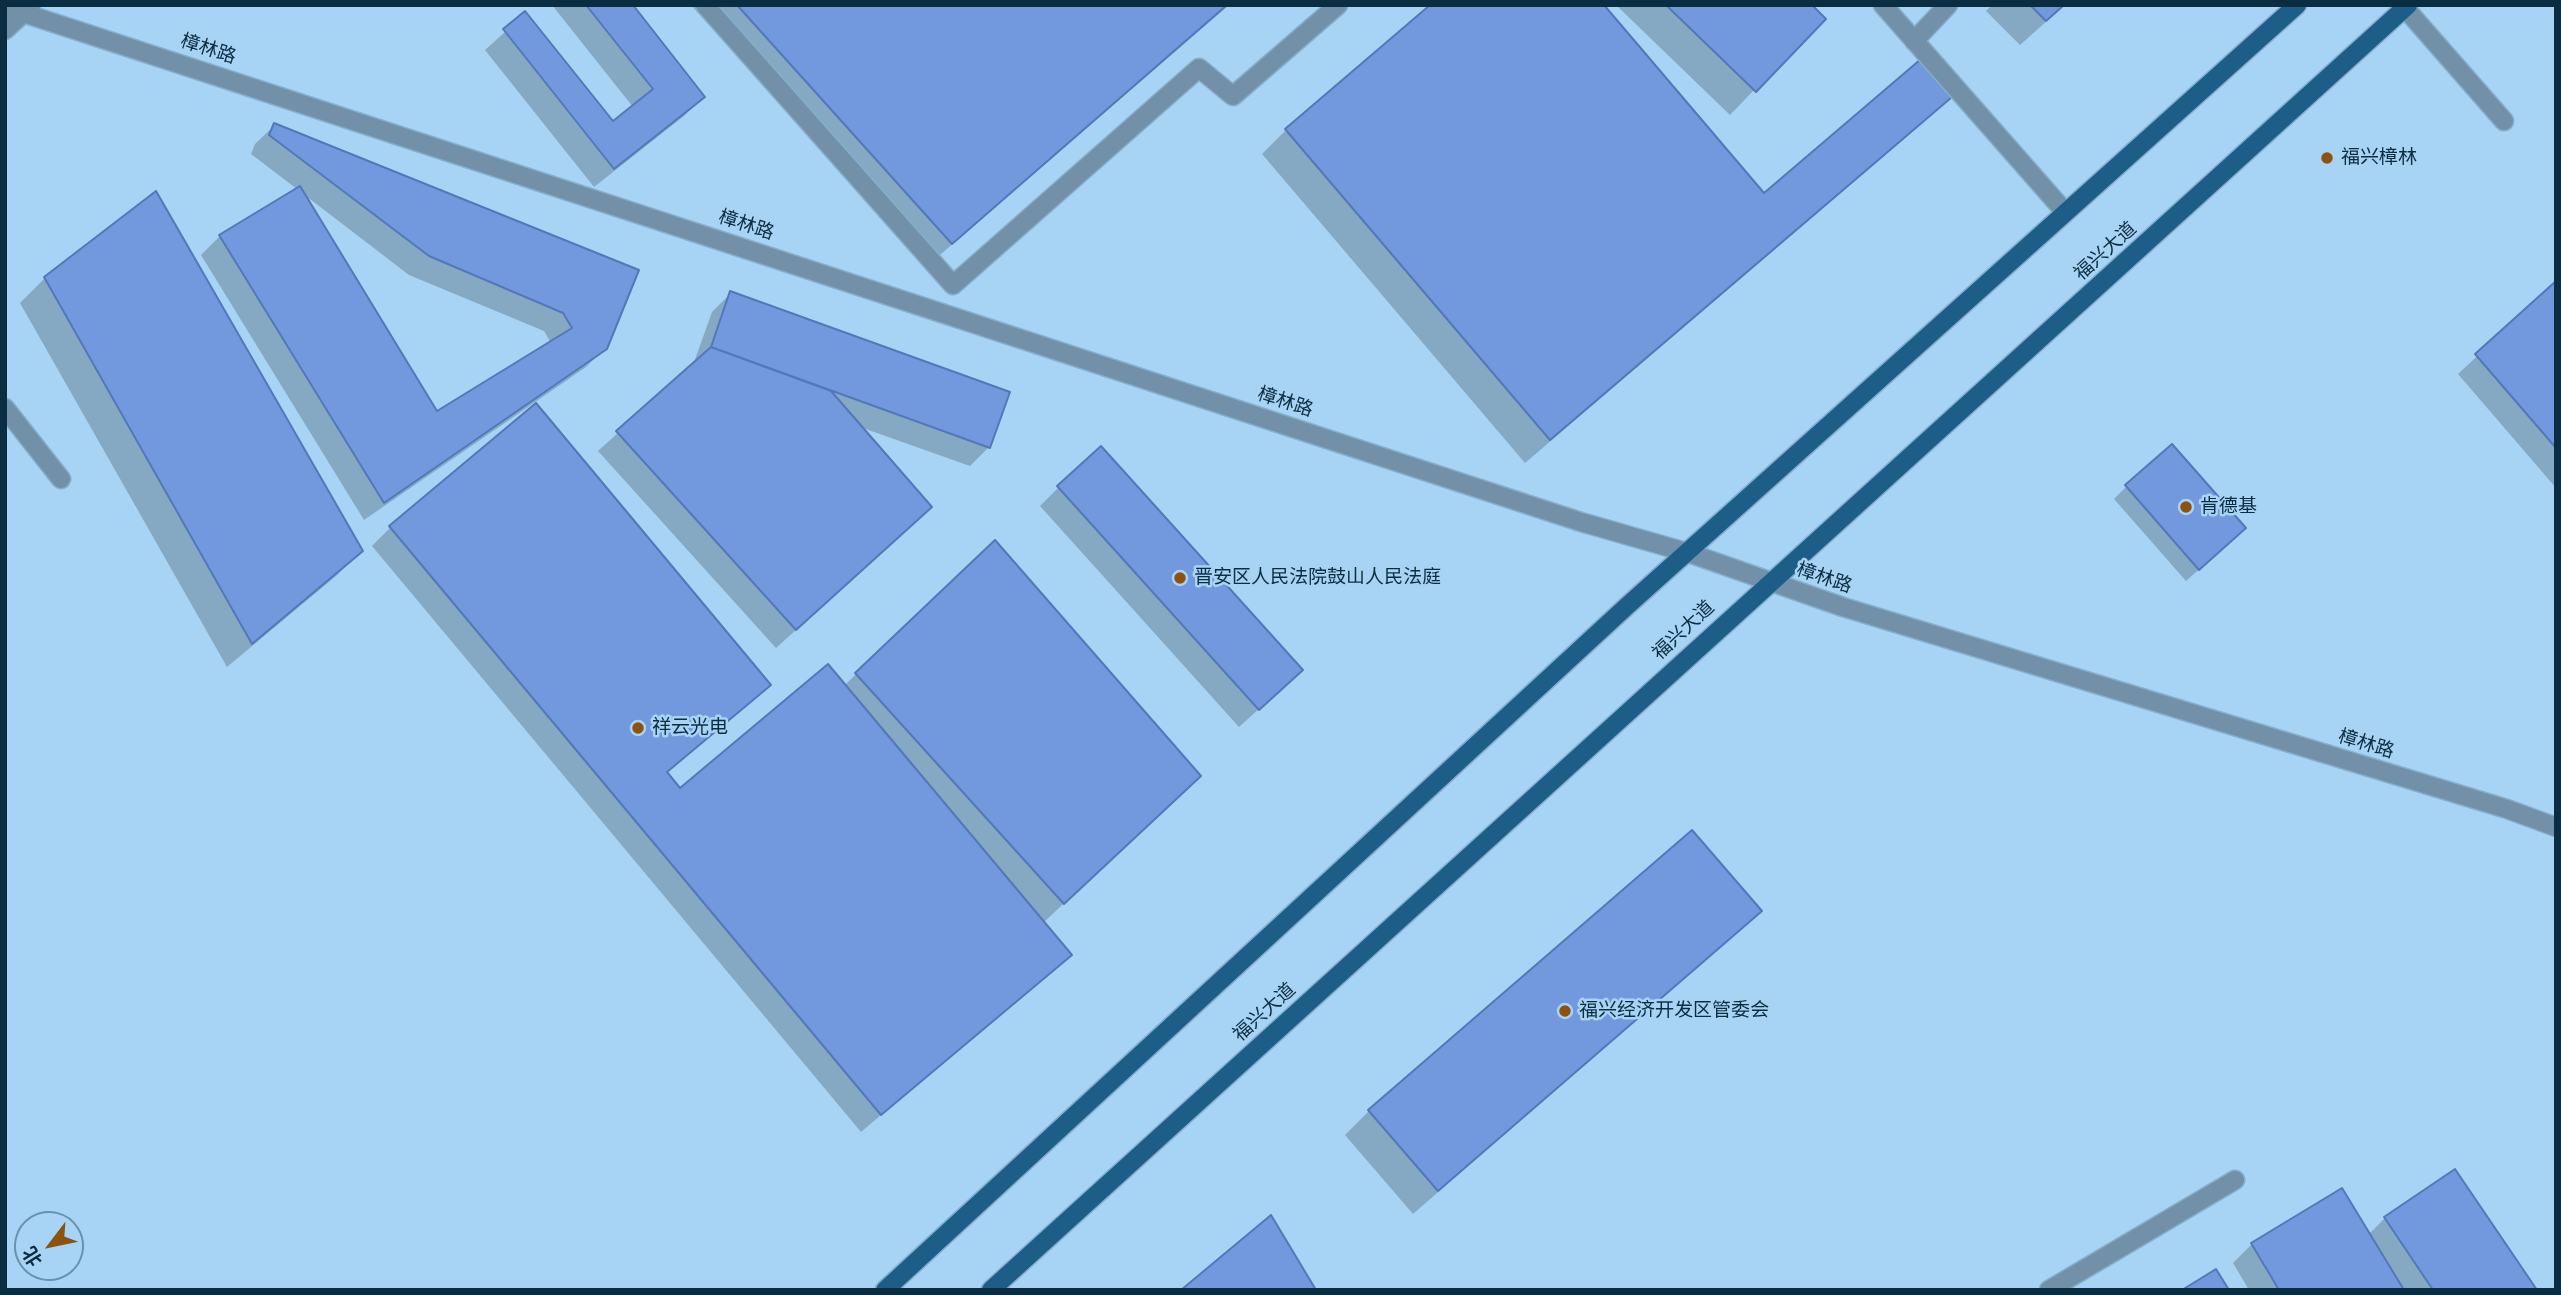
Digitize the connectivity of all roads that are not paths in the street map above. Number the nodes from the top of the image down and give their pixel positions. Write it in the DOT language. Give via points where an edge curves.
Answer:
graph roads {
  1 [pos="705,5"];
  2 [pos="1338,5"];
  3 [pos="1883,5"];
  4 [pos="1948,5"];
  5 [pos="2297,5"];
  6 [pos="5,7"];
  7 [pos="2407,7"];
  8 [pos="29,8"];
  9 [pos="5,30"];
  10 [pos="1914,41"];
  11 [pos="2504,121"];
  12 [pos="2065,212"];
  13 [pos="5,408"];
  14 [pos="61,479"];
  15 [pos="1689,553"];
  16 [pos="1768,582"];
  17 [pos="2556,827"];
  18 [pos="2235,1180"];
  19 [pos="885,1290"];
  20 [pos="991,1290"];
  21 [pos="2049,1290"];
  1 -- 2 [label="street" via="953,285 1199,68 1233,96"];
  3 -- 10 [label="street"];
  4 -- 10 [label="street"];
  5 -- 12 [label="main road"];
  6 -- 8 [label="street, 樟林路"];
  7 -- 11 [label="street"];
  7 -- 16 [label="main road, 福兴大道"];
  8 -- 9 [label="street"];
  8 -- 15 [label="street, 樟林路" via="1580,522"];
  10 -- 12 [label="street"];
  12 -- 15 [label="main road"];
  13 -- 14 [label="street"];
  15 -- 16 [label="street, 樟林路"];
  15 -- 19 [label="main road"];
  16 -- 17 [label="street, 樟林路"];
  16 -- 20 [label="main road, 福兴大道"];
  18 -- 21 [label="street"];
}
